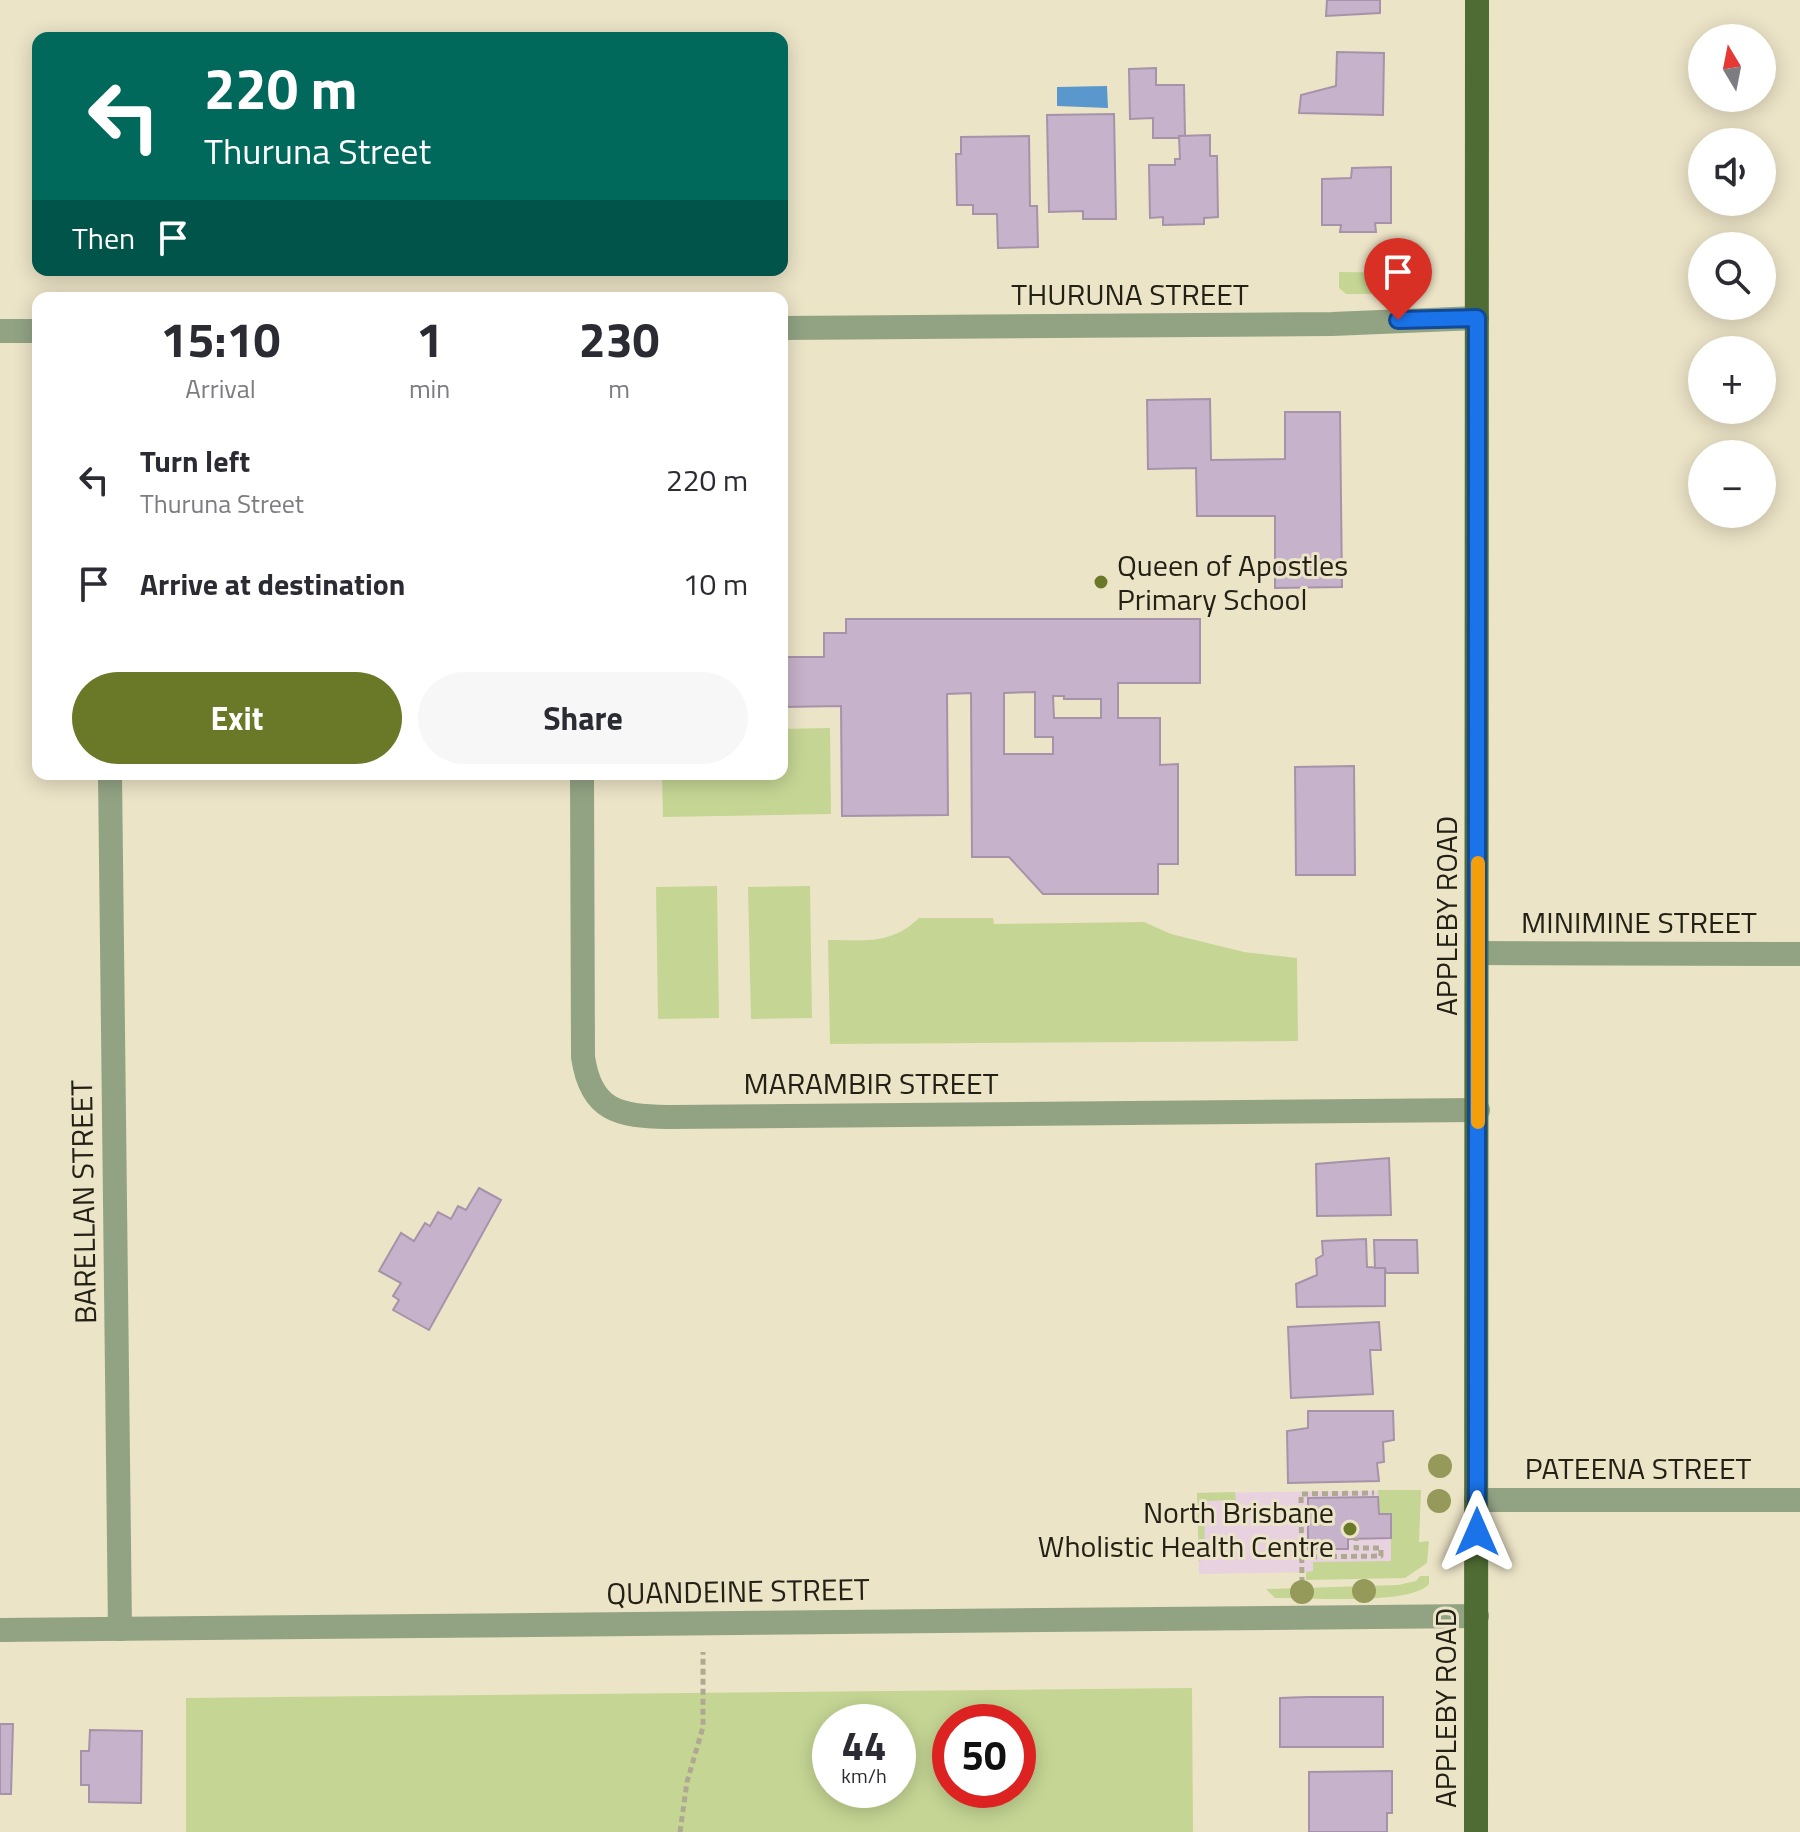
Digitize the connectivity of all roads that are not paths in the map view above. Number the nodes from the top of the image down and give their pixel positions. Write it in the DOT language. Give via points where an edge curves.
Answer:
graph roads {
  1 [pos="1477,0"];
  2 [pos="1477,318"];
  3 [pos="788,328"];
  4 [pos="0,331"];
  5 [pos="32,331"];
  6 [pos="110,780"];
  7 [pos="582,780"];
  8 [pos="1478,953"];
  9 [pos="1800,954"];
  10 [pos="1478,1110"];
  11 [pos="1476,1500"];
  12 [pos="1800,1500"];
  13 [pos="1477,1616"];
  14 [pos="120,1629"];
  15 [pos="0,1630"];
  16 [pos="1476,1832"];
  1 -- 2 [label="main road, APPLEBY ROAD"];
  2 -- 3 [label="street, THURUNA STREET"];
  2 -- 8 [label="main road, APPLEBY ROAD"];
  4 -- 5 [label="street"];
  6 -- 14 [label="street, BARELLAN STREET"];
  7 -- 10 [label="street, MARAMBIR STREET" via="583,1057 590,1088 611,1109 644,1117"];
  8 -- 9 [label="street, MINIMINE STREET"];
  8 -- 10 [label="main road, APPLEBY ROAD"];
  10 -- 11 [label="main road, APPLEBY ROAD"];
  11 -- 12 [label="street, PATEENA STREET"];
  11 -- 13 [label="main road, APPLEBY ROAD"];
  13 -- 14 [label="street, QUANDEINE STREET"];
  13 -- 16 [label="main road, APPLEBY ROAD"];
  14 -- 15 [label="street, QUANDEINE STREET"];
}
